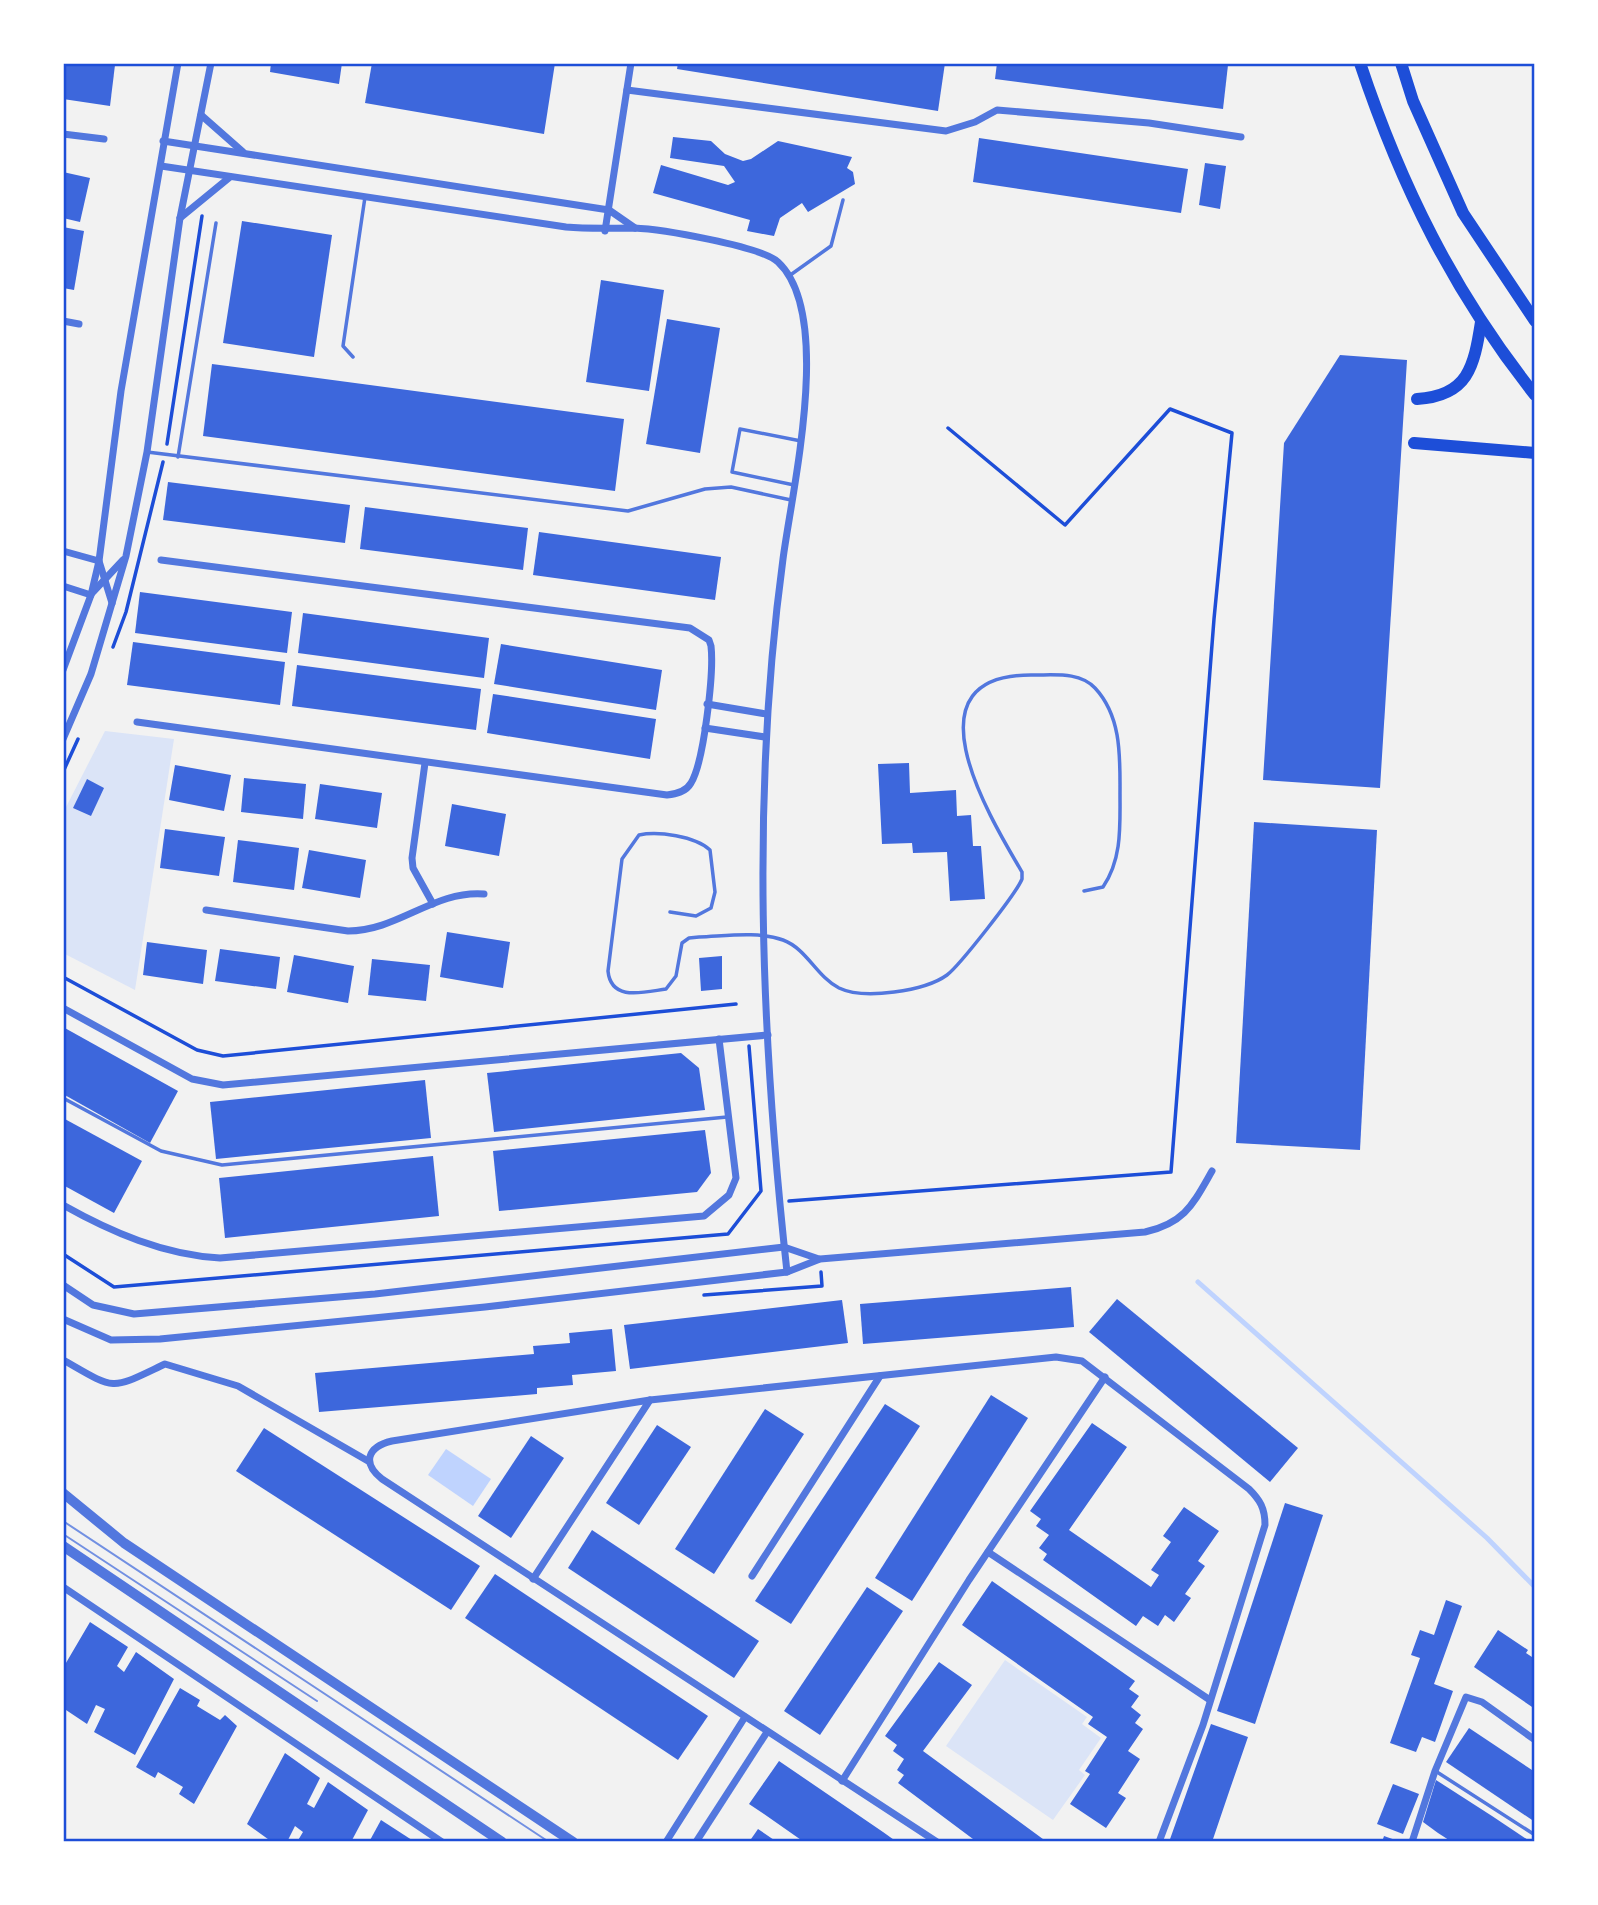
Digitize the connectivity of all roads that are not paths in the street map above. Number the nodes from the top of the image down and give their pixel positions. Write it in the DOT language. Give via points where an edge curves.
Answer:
graph roads {
  1 [pos="178,63"];
  2 [pos="211,63"];
  3 [pos="631,63"];
  4 [pos="1360,63"];
  5 [pos="1401,63"];
  6 [pos="627,90"];
  7 [pos="201,116"];
  8 [pos="63,134"];
  9 [pos="1241,137"];
  10 [pos="104,139"];
  11 [pos="163,141"];
  12 [pos="196,146"];
  13 [pos="245,154"];
  14 [pos="161,166"];
  15 [pos="189,170"];
  16 [pos="245,179"];
  17 [pos="365,197"];
  18 [pos="843,201"];
  19 [pos="609,210"];
  20 [pos="180,218"];
  21 [pos="216,223"];
  22 [pos="636,228"];
  23 [pos="605,230"];
  24 [pos="789,276"];
  25 [pos="63,321"];
  26 [pos="1535,321"];
  27 [pos="1480,322"];
  28 [pos="79,324"];
  29 [pos="353,357"];
  30 [pos="1535,394"];
  31 [pos="1417,399"];
  32 [pos="801,441"];
  33 [pos="1414,443"];
  34 [pos="147,452"];
  35 [pos="1535,453"];
  36 [pos="178,457"];
  37 [pos="794,485"];
  38 [pos="791,500"];
  39 [pos="63,551"];
  40 [pos="126,556"];
  41 [pos="162,559"];
  42 [pos="99,561"];
  43 [pos="105,579"];
  44 [pos="63,586"];
  45 [pos="91,595"];
  46 [pos="113,604"];
  47 [pos="63,670"];
  48 [pos="707,704"];
  49 [pos="766,714"];
  50 [pos="136,722"];
  51 [pos="705,728"];
  52 [pos="765,737"];
  53 [pos="63,739"];
  54 [pos="425,763"];
  55 [pos="1084,891"];
  56 [pos="484,894"];
  57 [pos="433,904"];
  58 [pos="205,910"];
  59 [pos="670,912"];
  60 [pos="765,935"];
  61 [pos="63,1008"];
  62 [pos="768,1035"];
  63 [pos="719,1039"];
  64 [pos="63,1098"];
  65 [pos="729,1117"];
  66 [pos="1212,1171"];
  67 [pos="63,1205"];
  68 [pos="784,1247"];
  69 [pos="820,1259"];
  70 [pos="787,1272"];
  71 [pos="63,1284"];
  72 [pos="63,1319"];
  73 [pos="65,1361"];
  74 [pos="880,1376"];
  75 [pos="1105,1377"];
  76 [pos="650,1399"];
  77 [pos="368,1461"];
  78 [pos="63,1493"];
  79 [pos="63,1546"];
  80 [pos="988,1552"];
  81 [pos="752,1576"];
  82 [pos="533,1579"];
  83 [pos="63,1587"];
  84 [pos="1210,1700"];
  85 [pos="745,1717"];
  86 [pos="767,1732"];
  87 [pos="1535,1740"];
  88 [pos="1435,1771"];
  89 [pos="842,1781"];
  90 [pos="1535,1835"];
  91 [pos="442,1842"];
  92 [pos="502,1842"];
  93 [pos="573,1842"];
  94 [pos="666,1842"];
  95 [pos="696,1842"];
  96 [pos="937,1842"];
  97 [pos="1159,1842"];
  98 [pos="1412,1842"];
  1 -- 11 [label="street"];
  2 -- 7 [label="street"];
  3 -- 6 [label="street"];
  4 -- 27 [label="highway" via="1384,135 1430,235"];
  5 -- 26 [label="highway" via="1463,213"];
  6 -- 9 [label="street" via="946,131 997,110 1149,123"];
  6 -- 19 [label="street"];
  7 -- 12 [label="street"];
  7 -- 13 [label="street"];
  8 -- 10 [label="street"];
  11 -- 12 [label="street"];
  11 -- 14 [label="street"];
  12 -- 13 [label="street"];
  12 -- 15 [label="street"];
  13 -- 19 [label="street"];
  14 -- 15 [label="street"];
  14 -- 42 [label="street" via="121,391"];
  15 -- 16 [label="street"];
  15 -- 20 [label="street"];
  16 -- 17 [label="street"];
  16 -- 20 [label="street" via="229,177"];
  17 -- 23 [label="street"];
  17 -- 29 [label="lane" via="343,346"];
  18 -- 24 [label="lane" via="831,246"];
  19 -- 22 [label="street"];
  19 -- 23 [label="street"];
  20 -- 34 [label="street"];
  21 -- 36 [label="lane"];
  22 -- 23 [label="street"];
  22 -- 24 [label="street" via="747,247 765,253"];
  24 -- 32 [label="street" via="800,300 806,337"];
  25 -- 28 [label="street"];
  27 -- 30 [label="highway"];
  27 -- 31 [label="highway" via="1467,375 1453,391"];
  32 -- 37 [label="street"];
  32 -- 37 [label="lane" via="740,429 732,472"];
  33 -- 35 [label="highway"];
  34 -- 36 [label="lane"];
  34 -- 40 [label="street"];
  36 -- 38 [label="lane" via="628,511 731,487"];
  37 -- 38 [label="street"];
  38 -- 49 [label="street"];
  39 -- 42 [label="street"];
  40 -- 43 [label="street"];
  40 -- 46 [label="street"];
  41 -- 48 [label="street" via="690,628 711,646"];
  42 -- 43 [label="street"];
  42 -- 45 [label="street"];
  43 -- 45 [label="street"];
  43 -- 46 [label="street"];
  44 -- 45 [label="street"];
  45 -- 47 [label="street"];
  46 -- 53 [label="street" via="92,674"];
  48 -- 49 [label="street"];
  48 -- 51 [label="street"];
  49 -- 52 [label="street"];
  50 -- 54 [label="street"];
  51 -- 52 [label="street"];
  51 -- 54 [label="street" via="691,784 681,793 667,796"];
  52 -- 60 [label="street"];
  54 -- 57 [label="street" via="412,858"];
  55 -- 60 [label="lane" via="1103,887 1113,873 1120,840 1120,744 1114,722 1098,691 1086,679 995,678 980,686 972,698 961,733 976,787 1022,879 948,974 930,984 867,995 832,984 795,945"];
  56 -- 57 [label="street" via="457,894"];
  57 -- 58 [label="street" via="367,931"];
  59 -- 60 [label="lane" via="696,916 711,908 715,892 710,850 697,841 639,835 622,859 608,971 614,988 632,993 666,989 676,976 679,950 689,938"];
  60 -- 62 [label="street"];
  61 -- 63 [label="street" via="192,1079 223,1086"];
  62 -- 63 [label="street"];
  62 -- 68 [label="street"];
  63 -- 65 [label="street"];
  64 -- 65 [label="lane" via="161,1151 222,1165"];
  65 -- 67 [label="street" via="736,1178 729,1195 704,1216 220,1258 125,1237"];
  66 -- 69 [label="street" via="1190,1209 1162,1228 1145,1232"];
  68 -- 69 [label="street"];
  68 -- 70 [label="street"];
  68 -- 71 [label="street" via="375,1294 134,1314 93,1305"];
  69 -- 70 [label="street"];
  70 -- 72 [label="street" via="160,1339 111,1340"];
  73 -- 77 [label="street" via="106,1384 122,1385 164,1364 238,1386"];
  74 -- 75 [label="street" via="1056,1357 1082,1361"];
  74 -- 76 [label="street"];
  74 -- 81 [label="street"];
  75 -- 80 [label="street"];
  75 -- 84 [label="street" via="1249,1489 1265,1512 1265,1525"];
  76 -- 77 [label="street" via="392,1441 370,1452"];
  76 -- 82 [label="street"];
  77 -- 82 [label="street" via="382,1479"];
  78 -- 93 [label="street" via="124,1543"];
  79 -- 92 [label="street"];
  80 -- 84 [label="street"];
  80 -- 89 [label="street"];
  82 -- 85 [label="street"];
  83 -- 91 [label="street"];
  84 -- 97 [label="street"];
  85 -- 86 [label="street"];
  85 -- 94 [label="street"];
  86 -- 89 [label="street"];
  86 -- 95 [label="street"];
  87 -- 88 [label="street" via="1482,1702 1466,1697"];
  88 -- 90 [label="lane"];
  88 -- 98 [label="street"];
  89 -- 96 [label="street"];
}
